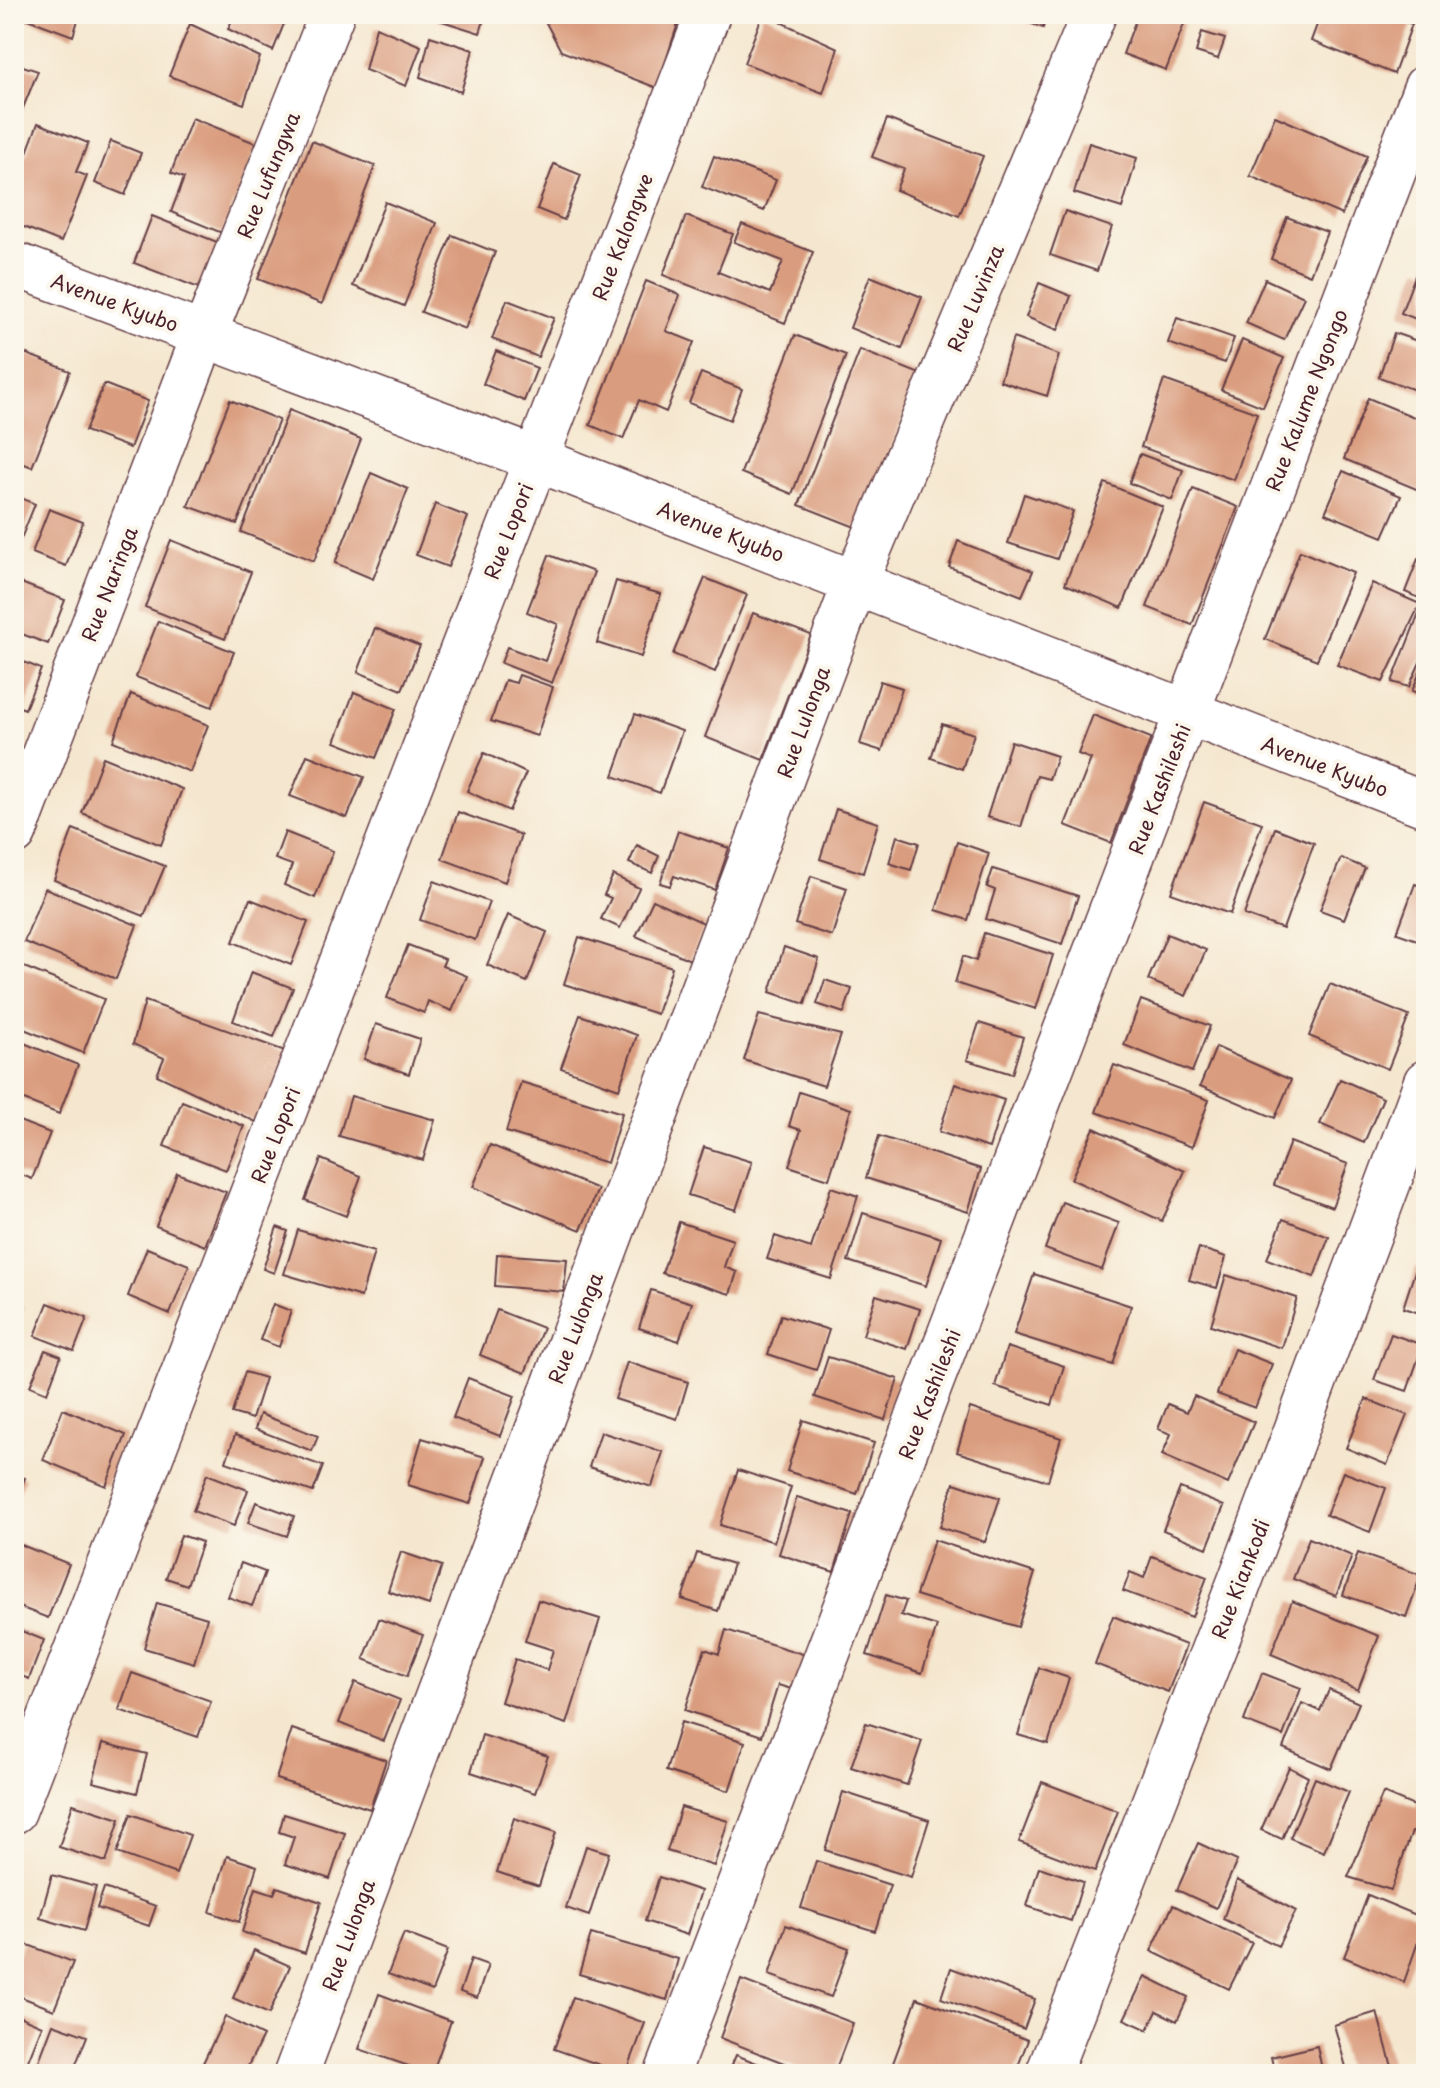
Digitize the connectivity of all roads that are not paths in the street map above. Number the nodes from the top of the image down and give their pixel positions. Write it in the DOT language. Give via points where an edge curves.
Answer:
graph roads {
  1 [pos="332,14"];
  2 [pos="708,14"];
  3 [pos="1094,14"];
  4 [pos="1426,87"];
  5 [pos="14,264"];
  6 [pos="204,335"];
  7 [pos="536,459"];
  8 [pos="855,583"];
  9 [pos="1188,714"];
  10 [pos="1426,805"];
  11 [pos="14,833"];
  12 [pos="1426,1082"];
  13 [pos="14,1811"];
  14 [pos="296,2074"];
  15 [pos="667,2074"];
  16 [pos="1048,2074"];
  1 -- 6 [label="street, Rue Lufungwa"];
  2 -- 7 [label="street, Rue Kalongwe"];
  3 -- 8 [label="street, Rue Luvinza"];
  4 -- 9 [label="street, Rue Kalume Ngongo"];
  5 -- 6 [label="street, Avenue Kyubo"];
  6 -- 7 [label="street, Avenue Kyubo"];
  6 -- 11 [label="street, Rue Naringa"];
  7 -- 8 [label="street, Avenue Kyubo"];
  7 -- 13 [label="street, Rue Lopori"];
  8 -- 9 [label="street, Avenue Kyubo"];
  8 -- 14 [label="street, Rue Lulonga"];
  9 -- 10 [label="street, Avenue Kyubo"];
  9 -- 15 [label="street, Rue Kashileshi"];
  12 -- 16 [label="street, Rue Kiankodi"];
}
